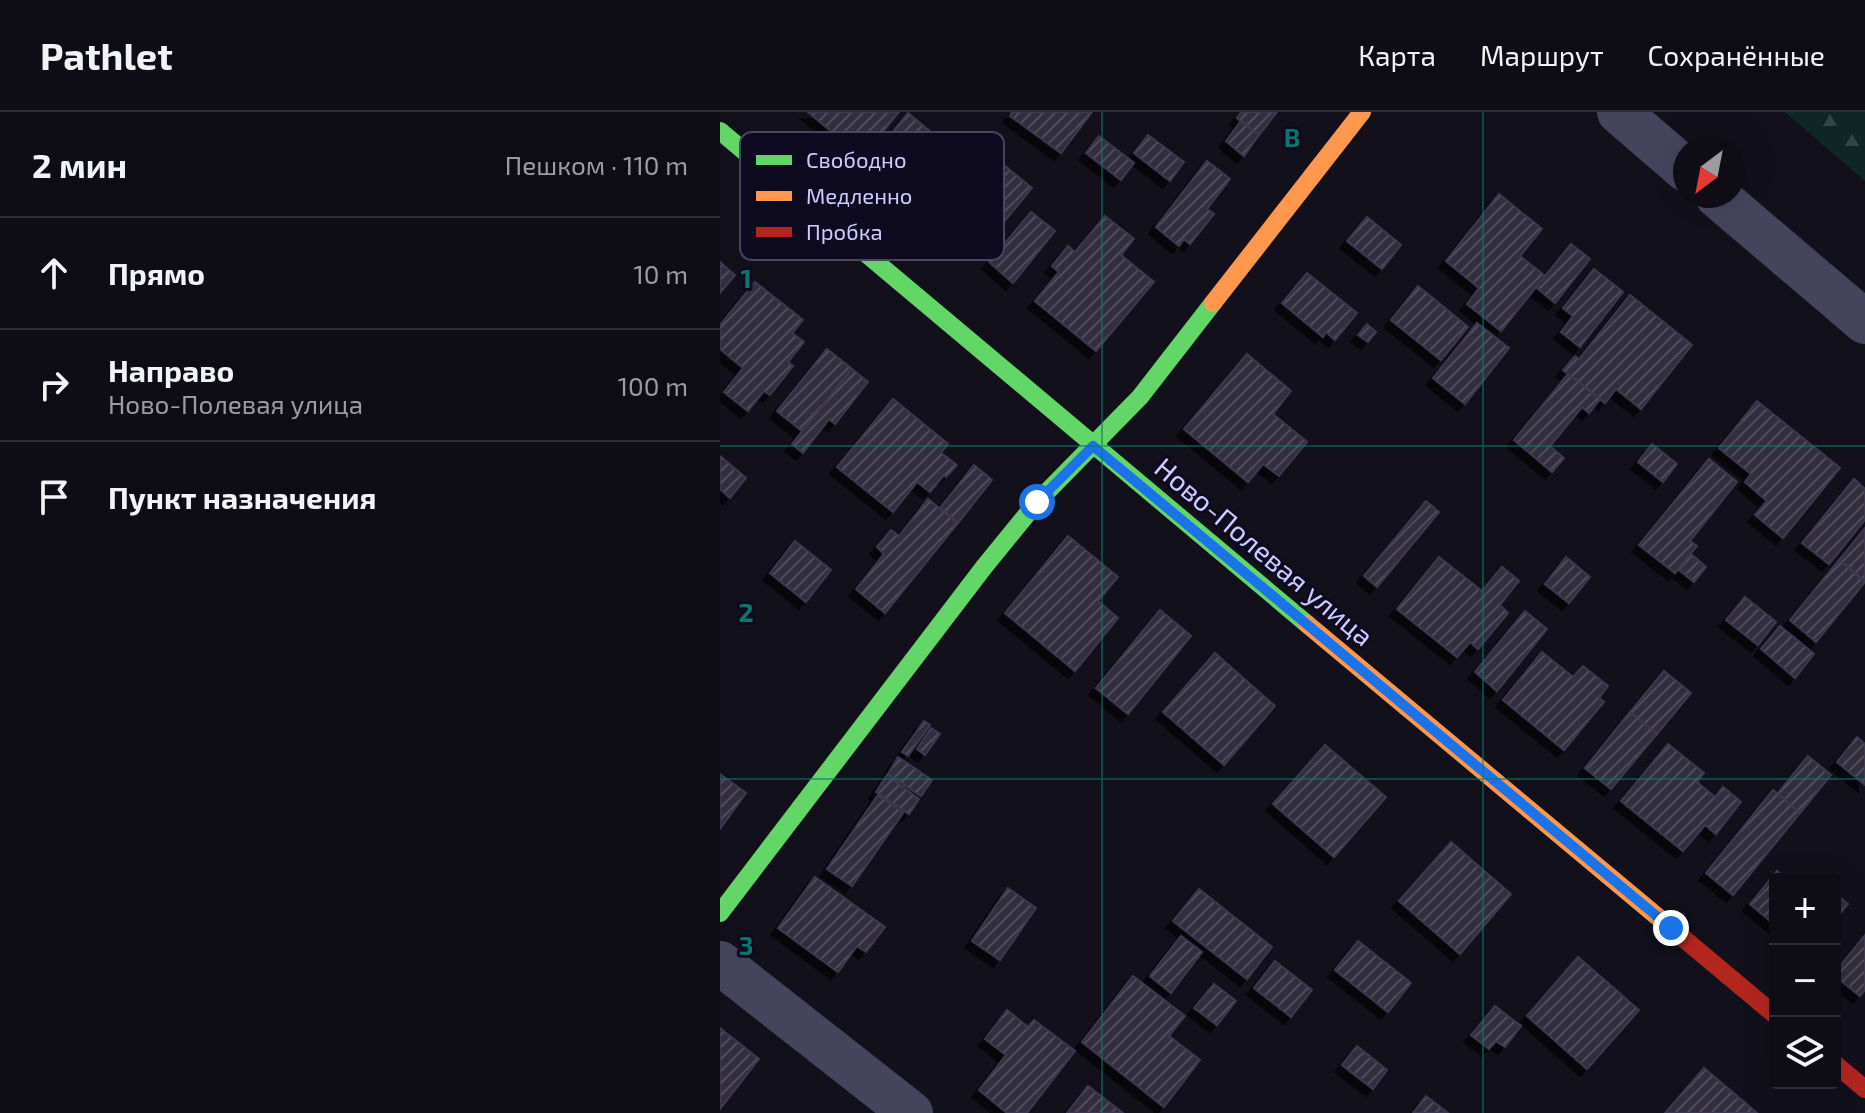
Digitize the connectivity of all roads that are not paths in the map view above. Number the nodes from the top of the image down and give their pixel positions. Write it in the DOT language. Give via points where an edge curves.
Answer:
graph roads {
  1 [pos="1362,112"];
  2 [pos="1619,112"];
  3 [pos="720,131"];
  4 [pos="740,148"];
  5 [pos="1673,159"];
  6 [pos="1731,208"];
  7 [pos="873,260"];
  8 [pos="1865,322"];
  9 [pos="1093,446"];
  10 [pos="720,913"];
  11 [pos="720,963"];
  12 [pos="1769,1010"];
  13 [pos="1841,1069"];
  14 [pos="1865,1089"];
  15 [pos="911,1113"];
  1 -- 9 [label="street" via="1140,397"];
  2 -- 5 [label="street"];
  3 -- 4 [label="street, Ново-Полевая улица"];
  6 -- 8 [label="street"];
  7 -- 9 [label="street, Ново-Полевая улица"];
  9 -- 10 [label="street" via="1037,502 984,567"];
  9 -- 12 [label="street, Ново-Полевая улица"];
  11 -- 15 [label="street"];
  13 -- 14 [label="street"];
}
